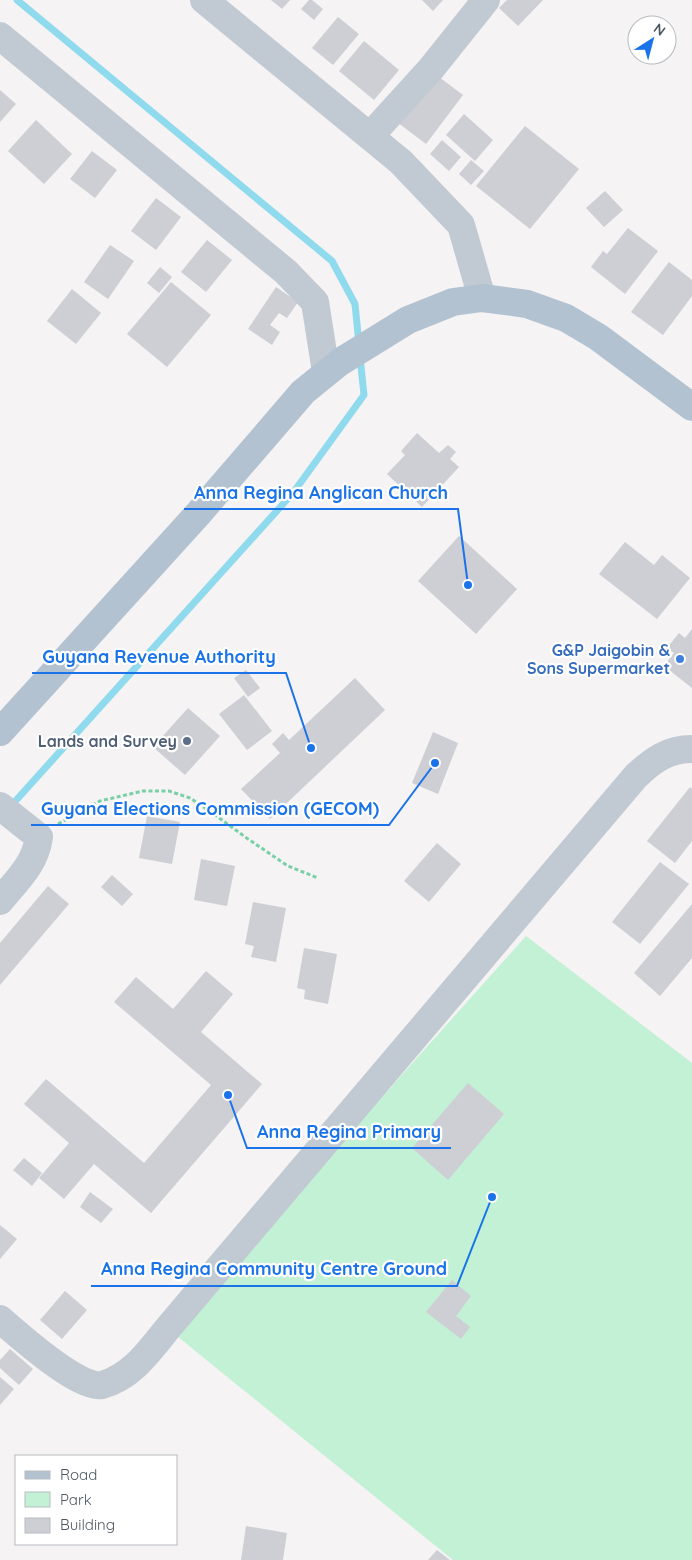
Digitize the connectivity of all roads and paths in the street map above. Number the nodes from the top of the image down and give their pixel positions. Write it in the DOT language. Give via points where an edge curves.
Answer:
graph roads {
  1 [pos="204,0"];
  2 [pos="486,0"];
  3 [pos="0,36"];
  4 [pos="370,136"];
  5 [pos="482,298"];
  6 [pos="333,367"];
  7 [pos="692,407"];
  8 [pos="0,732"];
  9 [pos="692,748"];
  10 [pos="0,806"];
  11 [pos="31,831"];
  12 [pos="318,878"];
  13 [pos="0,902"];
  14 [pos="0,1319"];
  1 -- 4 [label="street"];
  2 -- 4 [label="street" via="430,70"];
  3 -- 6 [label="street" via="286,272 315,302"];
  4 -- 5 [label="street" via="402,162 461,224"];
  5 -- 6 [label="main road" via="453,302 408,320"];
  5 -- 7 [label="main road" via="527,304 566,318"];
  6 -- 8 [label="main road" via="303,392 198,514"];
  9 -- 14 [label="street" via="670,751 652,761 636,776 144,1358 122,1377 100,1385 79,1379"];
  10 -- 11 [label="street"];
  11 -- 12 [label="path" via="57,824 100,801 143,791 169,790 212,812 288,866"];
  11 -- 13 [label="street" via="37,851"];
}
